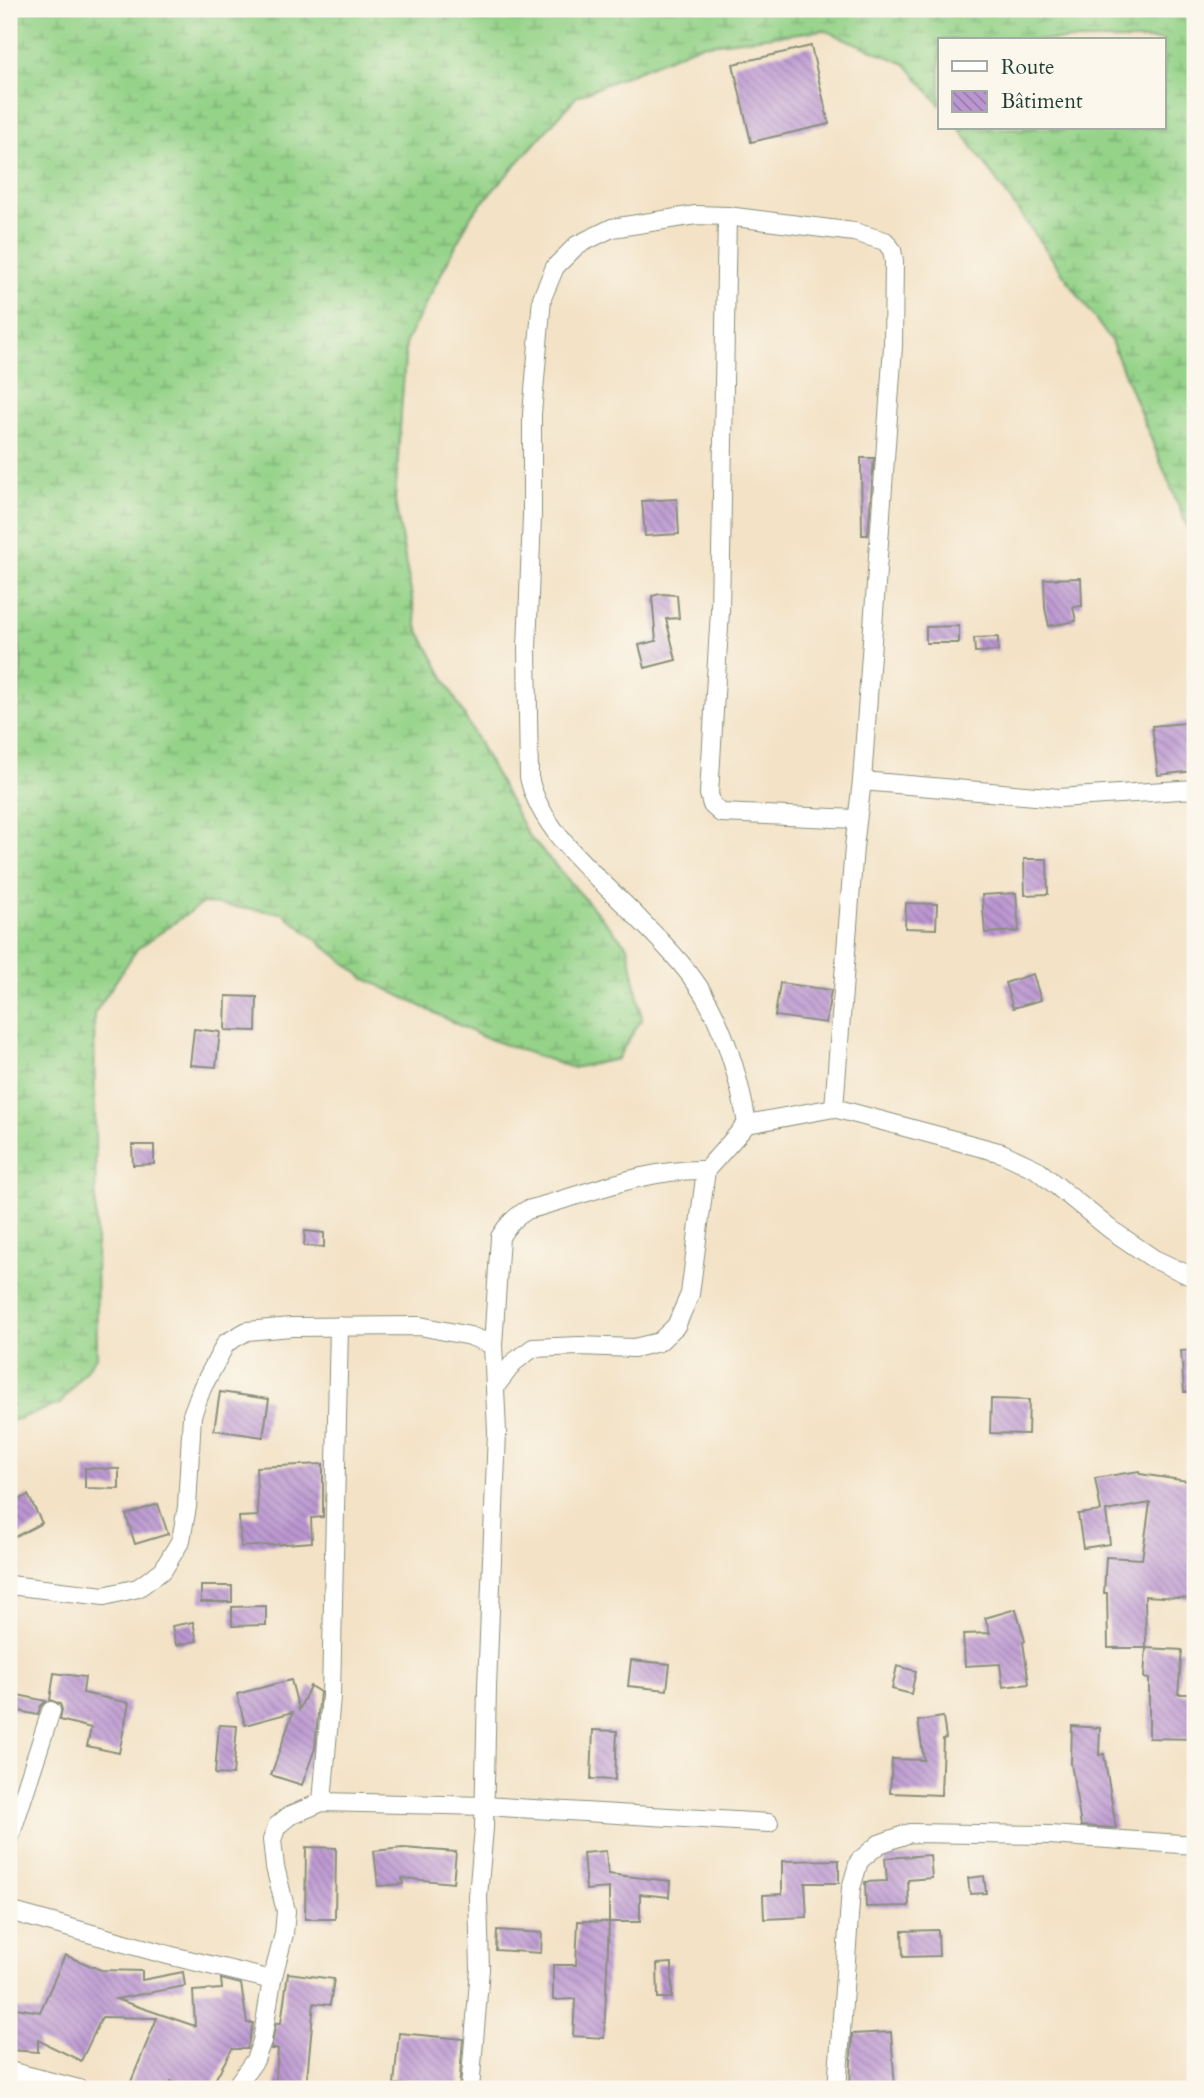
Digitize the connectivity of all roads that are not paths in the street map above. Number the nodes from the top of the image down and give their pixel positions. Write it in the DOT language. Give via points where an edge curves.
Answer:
graph roads {
  1 [pos="727,216"];
  2 [pos="862,781"];
  3 [pos="1195,789"];
  4 [pos="856,819"];
  5 [pos="834,1108"];
  6 [pos="747,1124"];
  7 [pos="706,1170"];
  8 [pos="1195,1278"];
  9 [pos="340,1326"];
  10 [pos="493,1345"];
  11 [pos="495,1387"];
  12 [pos="9,1585"];
  13 [pos="51,1711"];
  14 [pos="322,1802"];
  15 [pos="485,1806"];
  16 [pos="769,1823"];
  17 [pos="9,1840"];
  18 [pos="1195,1844"];
  19 [pos="9,1911"];
  20 [pos="272,1980"];
  21 [pos="9,2071"];
  22 [pos="79,2089"];
  23 [pos="234,2089"];
  24 [pos="470,2089"];
  25 [pos="837,2089"];
  1 -- 2 [label="street" via="855,232 885,241 892,250 893,346"];
  1 -- 4 [label="street" via="720,611 709,794 712,806 721,813"];
  1 -- 6 [label="street" via="696,215 612,228 577,245 555,267 542,298 532,414 528,749 533,796 545,817 645,924 710,1005 732,1057"];
  2 -- 3 [label="street" via="1059,798"];
  2 -- 4 [label="street"];
  4 -- 5 [label="street"];
  5 -- 6 [label="street"];
  5 -- 8 [label="street" via="1013,1158 1036,1169 1154,1259"];
  6 -- 7 [label="street"];
  7 -- 10 [label="street" via="680,1169 642,1177 516,1217 500,1237"];
  7 -- 11 [label="street" via="690,1294 676,1326 659,1342 634,1348 533,1348 514,1362"];
  9 -- 10 [label="street" via="420,1326"];
  9 -- 12 [label="street" via="247,1332 226,1343 192,1415 181,1540 163,1570 138,1588 104,1596"];
  9 -- 14 [label="street" via="331,1696"];
  10 -- 11 [label="street"];
  11 -- 15 [label="street"];
  13 -- 17 [label="street"];
  14 -- 15 [label="street"];
  14 -- 20 [label="street" via="289,1816 277,1826 272,1840 286,1911"];
  15 -- 16 [label="street"];
  15 -- 24 [label="street" via="478,1896 480,1969"];
  18 -- 25 [label="street" via="910,1833 879,1844 859,1861 851,1888"];
  19 -- 20 [label="street"];
  20 -- 23 [label="street" via="262,2041 255,2060"];
  21 -- 22 [label="street"];
}
